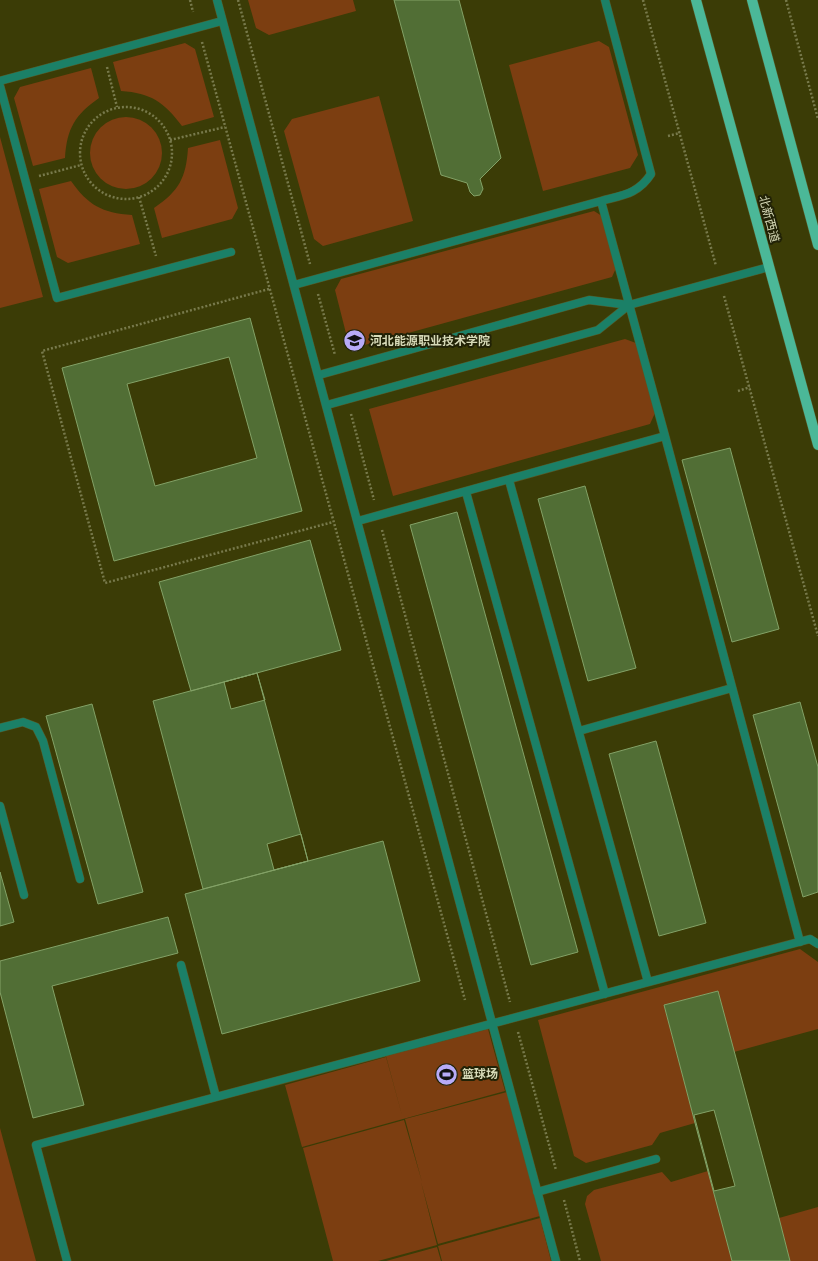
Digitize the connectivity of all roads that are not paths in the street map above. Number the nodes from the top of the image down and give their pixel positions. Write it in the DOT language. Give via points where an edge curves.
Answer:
graph roads {
  1 [pos="217,0"];
  2 [pos="605,0"];
  3 [pos="696,0"];
  4 [pos="752,0"];
  5 [pos="222,21"];
  6 [pos="0,81"];
  7 [pos="0,86"];
  8 [pos="601,201"];
  9 [pos="818,245"];
  10 [pos="231,252"];
  11 [pos="769,267"];
  12 [pos="294,285"];
  13 [pos="628,305"];
  14 [pos="319,376"];
  15 [pos="327,405"];
  16 [pos="665,436"];
  17 [pos="818,445"];
  18 [pos="509,480"];
  19 [pos="466,492"];
  20 [pos="358,521"];
  21 [pos="732,688"];
  22 [pos="0,728"];
  23 [pos="578,731"];
  24 [pos="0,806"];
  25 [pos="80,879"];
  26 [pos="24,895"];
  27 [pos="800,942"];
  28 [pos="818,944"];
  29 [pos="181,966"];
  30 [pos="648,982"];
  31 [pos="605,994"];
  32 [pos="492,1024"];
  33 [pos="216,1097"];
  34 [pos="656,1159"];
  35 [pos="537,1192"];
  36 [pos="67,1261"];
  37 [pos="556,1261"];
  1 -- 5 [label="lane"];
  2 -- 8 [label="lane" via="652,174 644,185 631,192"];
  3 -- 11 [label="main road, 北新西道"];
  4 -- 9 [label="main road"];
  5 -- 6 [label="lane"];
  5 -- 12 [label="lane"];
  7 -- 10 [label="lane" via="57,298"];
  8 -- 12 [label="lane"];
  8 -- 13 [label="lane"];
  11 -- 13 [label="lane"];
  11 -- 17 [label="main road, 北新西道"];
  12 -- 14 [label="lane"];
  13 -- 14 [label="lane" via="589,300"];
  13 -- 15 [label="lane" via="598,330"];
  13 -- 16 [label="lane"];
  14 -- 15 [label="lane"];
  15 -- 20 [label="lane"];
  16 -- 18 [label="lane"];
  16 -- 21 [label="lane"];
  18 -- 19 [label="lane"];
  18 -- 23 [label="lane"];
  19 -- 20 [label="lane"];
  19 -- 31 [label="lane"];
  20 -- 32 [label="lane"];
  21 -- 23 [label="lane"];
  21 -- 27 [label="lane"];
  22 -- 25 [label="lane" via="23,722 36,727 43,741"];
  23 -- 30 [label="lane"];
  24 -- 26 [label="lane"];
  27 -- 28 [label="lane" via="810,939"];
  27 -- 30 [label="lane"];
  29 -- 33 [label="lane"];
  30 -- 31 [label="lane"];
  31 -- 32 [label="lane"];
  32 -- 33 [label="lane"];
  32 -- 35 [label="lane"];
  33 -- 36 [label="lane" via="36,1145"];
  34 -- 35 [label="lane"];
  35 -- 37 [label="lane"];
}
